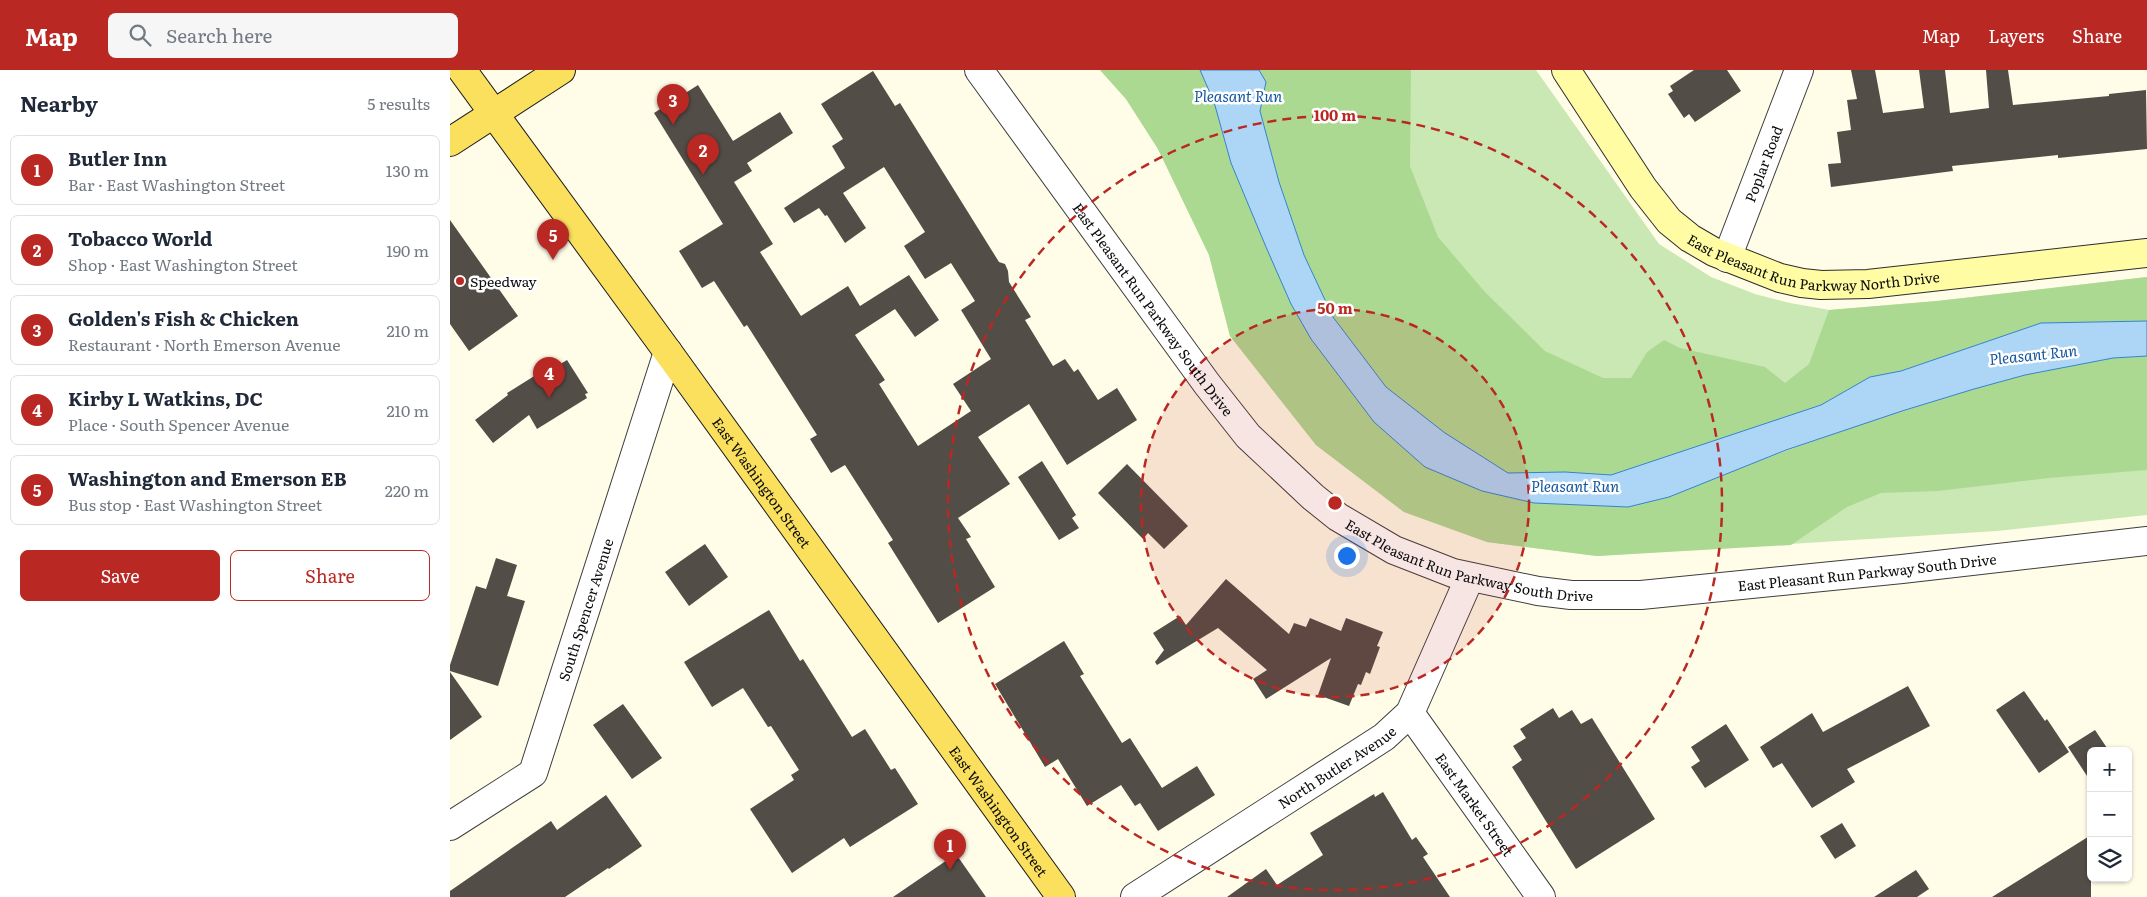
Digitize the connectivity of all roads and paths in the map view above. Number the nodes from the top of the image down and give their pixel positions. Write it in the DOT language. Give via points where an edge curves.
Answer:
graph roads {
  1 [pos="462,70"];
  2 [pos="561,70"];
  3 [pos="979,70"];
  4 [pos="1566,70"];
  5 [pos="1799,70"];
  6 [pos="493,114"];
  7 [pos="450,142"];
  8 [pos="2147,253"];
  9 [pos="1728,258"];
  10 [pos="668,352"];
  11 [pos="2147,540"];
  12 [pos="1470,576"];
  13 [pos="1410,713"];
  14 [pos="453,818"];
  15 [pos="1061,897"];
  16 [pos="1135,897"];
  17 [pos="1540,897"];
  1 -- 6 [label="main road, East Washington Street"];
  2 -- 6 [label="main road"];
  3 -- 12 [label="street, East Pleasant Run Parkway South Drive" via="1218,398 1268,457 1313,497 1368,535 1394,550"];
  4 -- 9 [label="main road, East Pleasant Run Parkway North Drive" via="1643,188 1669,221 1701,245"];
  5 -- 9 [label="street, Poplar Road"];
  6 -- 7 [label="main road"];
  6 -- 10 [label="main road, East Washington Street"];
  8 -- 9 [label="main road, East Pleasant Run Parkway North Drive" via="1839,286 1802,284"];
  10 -- 14 [label="street, South Spencer Avenue" via="533,773"];
  10 -- 15 [label="main road, East Washington Street"];
  11 -- 12 [label="street, East Pleasant Run Parkway South Drive" via="1902,570 1642,595 1571,595"];
  12 -- 13 [label="street, North Butler Avenue"];
  13 -- 16 [label="street, North Butler Avenue" via="1375,744"];
  13 -- 17 [label="street, East Market Street"];
}
